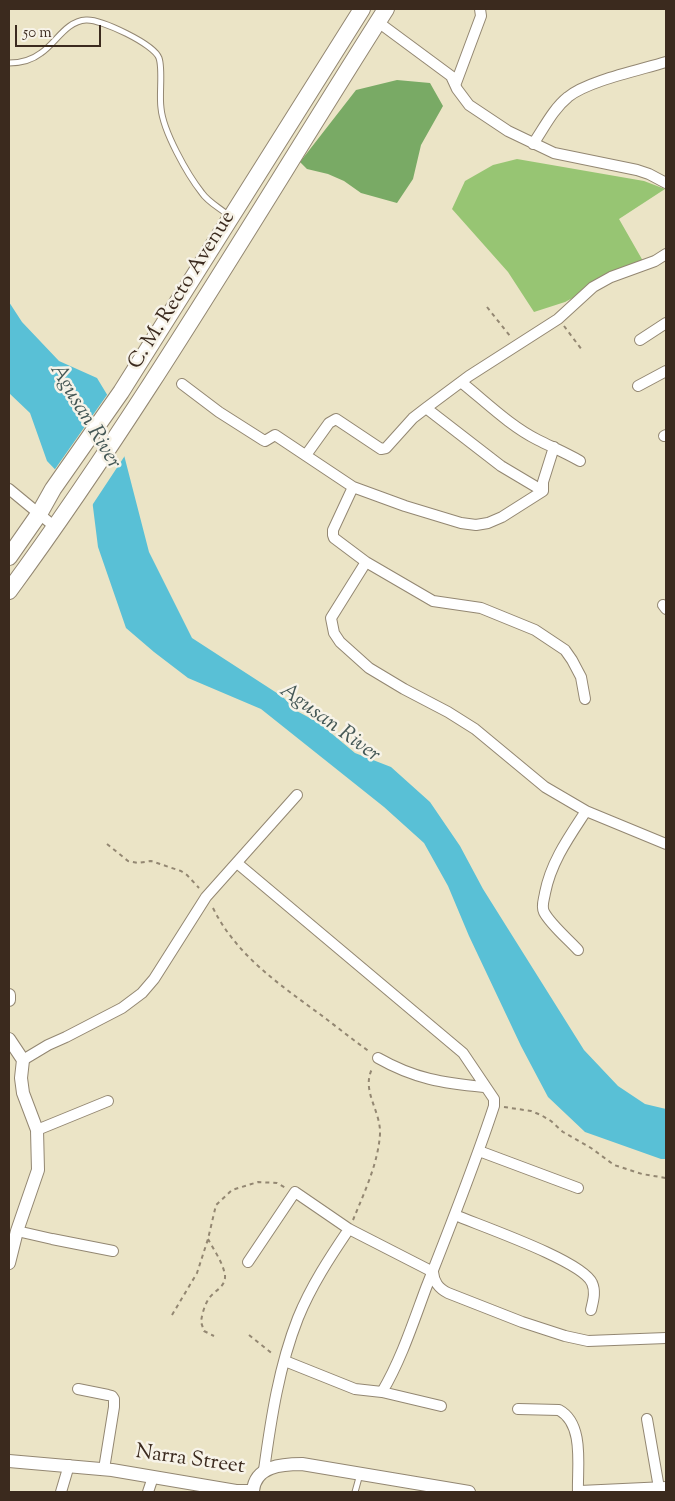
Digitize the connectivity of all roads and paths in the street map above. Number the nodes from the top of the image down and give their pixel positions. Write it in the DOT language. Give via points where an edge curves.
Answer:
graph roads {
  1 [pos="360,9"];
  2 [pos="480,11"];
  3 [pos="382,15"];
  4 [pos="666,62"];
  5 [pos="9,64"];
  6 [pos="456,83"];
  7 [pos="533,144"];
  8 [pos="666,183"];
  9 [pos="230,217"];
  10 [pos="666,254"];
  11 [pos="487,307"];
  12 [pos="558,318"];
  13 [pos="666,323"];
  14 [pos="640,340"];
  15 [pos="517,346"];
  16 [pos="582,350"];
  17 [pos="666,371"];
  18 [pos="461,382"];
  19 [pos="182,384"];
  20 [pos="638,386"];
  21 [pos="426,408"];
  22 [pos="554,447"];
  23 [pos="306,455"];
  24 [pos="580,461"];
  25 [pos="353,487"];
  26 [pos="9,489"];
  27 [pos="543,490"];
  28 [pos="38,514"];
  29 [pos="55,527"];
  30 [pos="9,557"];
  31 [pos="366,562"];
  32 [pos="9,591"];
  33 [pos="585,699"];
  34 [pos="297,795"];
  35 [pos="586,811"];
  36 [pos="108,844"];
  37 [pos="666,844"];
  38 [pos="237,863"];
  39 [pos="206,896"];
  40 [pos="578,950"];
  41 [pos="9,995"];
  42 [pos="9,1000"];
  43 [pos="9,1039"];
  44 [pos="378,1058"];
  45 [pos="24,1060"];
  46 [pos="484,1086"];
  47 [pos="108,1101"];
  48 [pos="494,1106"];
  49 [pos="37,1130"];
  50 [pos="479,1151"];
  51 [pos="666,1178"];
  52 [pos="578,1188"];
  53 [pos="295,1192"];
  54 [pos="455,1216"];
  55 [pos="349,1229"];
  56 [pos="17,1231"];
  57 [pos="208,1239"];
  58 [pos="113,1251"];
  59 [pos="248,1262"];
  60 [pos="9,1263"];
  61 [pos="433,1272"];
  62 [pos="591,1310"];
  63 [pos="172,1315"];
  64 [pos="249,1335"];
  65 [pos="214,1336"];
  66 [pos="666,1338"];
  67 [pos="285,1361"];
  68 [pos="78,1389"];
  69 [pos="382,1392"];
  70 [pos="441,1406"];
  71 [pos="518,1409"];
  72 [pos="647,1420"];
  73 [pos="9,1461"];
  74 [pos="69,1465"];
  75 [pos="104,1469"];
  76 [pos="264,1470"];
  77 [pos="360,1474"];
  78 [pos="153,1477"];
  79 [pos="415,1488"];
  80 [pos="663,1488"];
  81 [pos="253,1491"];
  82 [pos="61,1492"];
  83 [pos="148,1492"];
  84 [pos="356,1492"];
  85 [pos="469,1492"];
  86 [pos="579,1492"];
  1 -- 9 [label="highway, C. M. Recto Avenue"];
  2 -- 6 [label="street"];
  3 -- 6 [label="street"];
  3 -- 29 [label="highway, C. M. Recto Avenue" via="138,403"];
  4 -- 7 [label="street" via="578,90 556,110"];
  5 -- 9 [label="lane" via="42,53 70,26 88,20 142,42 160,59 160,107 168,134 202,194"];
  6 -- 7 [label="street" via="468,105"];
  7 -- 8 [label="street" via="554,153 637,170"];
  9 -- 28 [label="highway, C. M. Recto Avenue" via="121,392"];
  10 -- 12 [label="street" via="602,281"];
  11 -- 15 [label="path"];
  12 -- 15 [label="street"];
  12 -- 16 [label="path"];
  13 -- 14 [label="street"];
  15 -- 18 [label="street"];
  17 -- 20 [label="street"];
  18 -- 21 [label="street"];
  18 -- 22 [label="street" via="521,429"];
  19 -- 23 [label="street" via="263,440 275,435"];
  21 -- 23 [label="street" via="383,449 336,419 329,423"];
  21 -- 27 [label="street" via="501,466"];
  22 -- 24 [label="street"];
  22 -- 27 [label="street"];
  23 -- 25 [label="street"];
  25 -- 27 [label="street" via="405,506 476,525 499,519"];
  25 -- 31 [label="street" via="333,535"];
  26 -- 28 [label="street"];
  28 -- 29 [label="street"];
  28 -- 30 [label="highway, C. M. Recto Avenue"];
  29 -- 32 [label="highway, C. M. Recto Avenue"];
  31 -- 33 [label="street" via="433,601 481,608 535,630 565,650 581,677"];
  31 -- 35 [label="street" via="331,618 334,634 340,642 369,668 475,729 545,787"];
  34 -- 38 [label="street"];
  35 -- 37 [label="street"];
  35 -- 40 [label="street" via="553,865 543,904 548,919"];
  36 -- 39 [label="path" via="128,861 152,860 181,871"];
  38 -- 39 [label="street"];
  38 -- 46 [label="street" via="463,1053"];
  39 -- 44 [label="path" via="222,923 261,970"];
  39 -- 45 [label="street" via="138,998"];
  41 -- 42 [label="street"];
  43 -- 45 [label="street"];
  44 -- 46 [label="street" via="414,1076"];
  44 -- 55 [label="path" via="368,1083 380,1124 378,1147 367,1187"];
  45 -- 49 [label="street" via="23,1093"];
  46 -- 48 [label="street" via="494,1099"];
  47 -- 49 [label="street"];
  48 -- 50 [label="street"];
  48 -- 51 [label="path" via="541,1115 614,1165"];
  49 -- 56 [label="street" via="38,1170"];
  50 -- 52 [label="street"];
  50 -- 54 [label="street"];
  53 -- 55 [label="street"];
  53 -- 57 [label="path" via="267,1181 232,1190 216,1205"];
  53 -- 59 [label="street"];
  54 -- 61 [label="street"];
  54 -- 62 [label="street" via="543,1251 587,1275 594,1295"];
  55 -- 61 [label="street"];
  55 -- 67 [label="street" via="314,1285 298,1319"];
  56 -- 58 [label="street"];
  56 -- 60 [label="street"];
  57 -- 63 [label="path" via="196,1273"];
  57 -- 65 [label="path" via="225,1276 223,1286 210,1297 201,1322 204,1331"];
  61 -- 66 [label="street" via="434,1280 448,1293 565,1336 588,1341"];
  61 -- 69 [label="street"];
  64 -- 67 [label="path"];
  67 -- 69 [label="street" via="355,1389"];
  67 -- 76 [label="street"];
  68 -- 75 [label="street" via="108,1394 114,1400"];
  69 -- 70 [label="street"];
  71 -- 86 [label="street" via="560,1410 571,1420 577,1438"];
  72 -- 80 [label="street"];
  73 -- 74 [label="street, Narra Street"];
  74 -- 75 [label="street, Narra Street"];
  74 -- 82 [label="street"];
  75 -- 78 [label="street, Narra Street"];
  76 -- 77 [label="street, Narra Street" via="302,1464"];
  76 -- 81 [label="street, Narra Street" via="255,1480"];
  77 -- 79 [label="street, Narra Street"];
  77 -- 84 [label="lane"];
  78 -- 81 [label="street, Narra Street"];
  78 -- 83 [label="street"];
  79 -- 85 [label="street, Narra Street"];
  80 -- 86 [label="street"];
}
